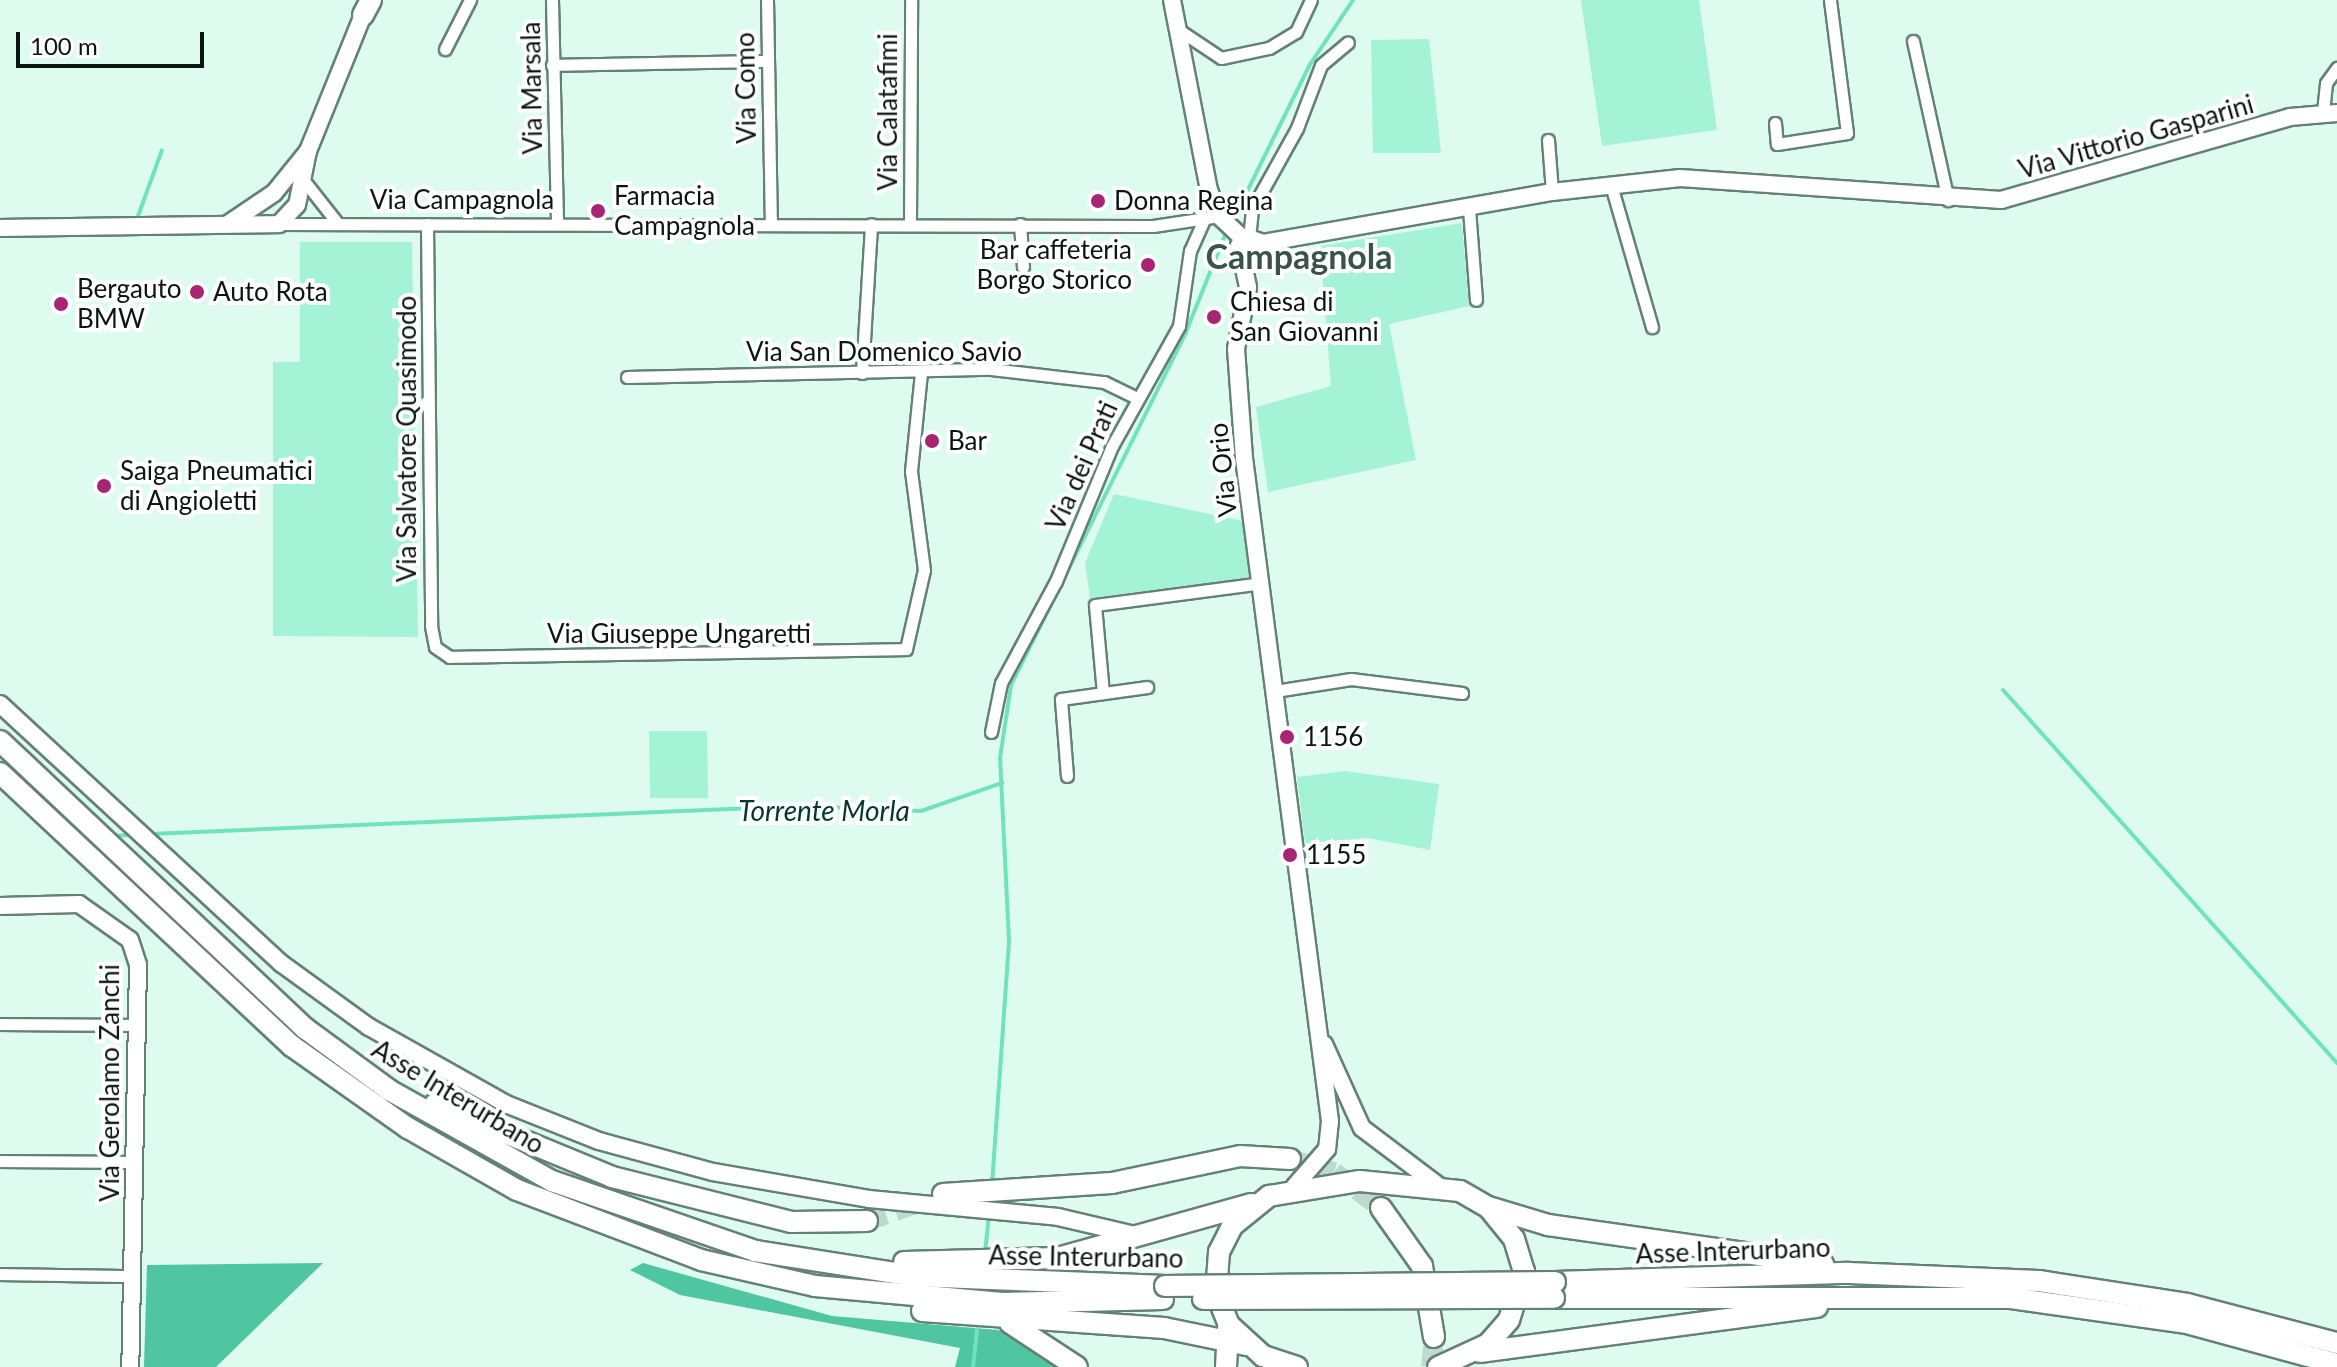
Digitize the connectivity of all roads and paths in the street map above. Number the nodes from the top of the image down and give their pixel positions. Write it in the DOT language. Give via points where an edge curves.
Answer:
graph roads {
  1 [pos="470,0"];
  2 [pos="552,0"];
  3 [pos="767,0"];
  4 [pos="911,0"];
  5 [pos="1172,0"];
  6 [pos="1311,0"];
  7 [pos="1830,0"];
  8 [pos="366,5"];
  9 [pos="1177,29"];
  10 [pos="1913,41"];
  11 [pos="1348,42"];
  12 [pos="445,49"];
  13 [pos="768,61"];
  14 [pos="552,65"];
  15 [pos="2337,68"];
  16 [pos="2330,112"];
  17 [pos="1775,123"];
  18 [pos="1548,140"];
  19 [pos="308,151"];
  20 [pos="286,181"];
  21 [pos="305,182"];
  22 [pos="1611,185"];
  23 [pos="1552,192"];
  24 [pos="1948,200"];
  25 [pos="1469,209"];
  26 [pos="1216,219"];
  27 [pos="226,224"];
  28 [pos="279,224"];
  29 [pos="338,224"];
  30 [pos="427,224"];
  31 [pos="557,224"];
  32 [pos="771,224"];
  33 [pos="871,224"];
  34 [pos="910,224"];
  35 [pos="1020,224"];
  36 [pos="0,228"];
  37 [pos="1242,240"];
  38 [pos="1023,267"];
  39 [pos="1476,300"];
  40 [pos="1652,327"];
  41 [pos="921,372"];
  42 [pos="862,373"];
  43 [pos="627,377"];
  44 [pos="1137,398"];
  45 [pos="1261,583"];
  46 [pos="439,651"];
  47 [pos="1147,687"];
  48 [pos="1275,691"];
  49 [pos="1103,693"];
  50 [pos="1462,693"];
  51 [pos="0,704"];
  52 [pos="991,732"];
  53 [pos="0,741"];
  54 [pos="0,776"];
  55 [pos="1067,776"];
  56 [pos="158,896"];
  57 [pos="0,906"];
  58 [pos="0,1024"];
  59 [pos="137,1025"];
  60 [pos="1320,1039"];
  61 [pos="1290,1159"];
  62 [pos="0,1161"];
  63 [pos="135,1162"];
  64 [pos="1439,1186"];
  65 [pos="1294,1187"];
  66 [pos="943,1194"];
  67 [pos="1256,1203"];
  68 [pos="1488,1207"];
  69 [pos="1381,1208"];
  70 [pos="867,1221"];
  71 [pos="1161,1234"];
  72 [pos="1001,1272"];
  73 [pos="0,1274"];
  74 [pos="1896,1275"];
  75 [pos="133,1276"];
  76 [pos="1554,1290"];
  77 [pos="1164,1292"];
  78 [pos="2011,1298"];
  79 [pos="1001,1315"];
  80 [pos="1235,1337"];
  81 [pos="1434,1337"];
  82 [pos="2337,1343"];
  83 [pos="1472,1354"];
  84 [pos="2309,1355"];
  85 [pos="2337,1364"];
  86 [pos="130,1367"];
  87 [pos="1077,1367"];
  88 [pos="1226,1367"];
  89 [pos="1297,1367"];
  90 [pos="1438,1367"];
  91 [pos="2330,1367"];
  1 -- 12 [label="street"];
  2 -- 14 [label="street, Via Marsala"];
  3 -- 13 [label="street, Via Como"];
  4 -- 34 [label="street, Via Calatafimi"];
  5 -- 9 [label="street"];
  6 -- 9 [label="street" via="1296,32 1269,48 1221,58"];
  7 -- 17 [label="street" via="1847,133 1777,144"];
  8 -- 19 [label="street"];
  9 -- 26 [label="street"];
  10 -- 24 [label="street"];
  11 -- 37 [label="street" via="1321,65"];
  13 -- 14 [label="street"];
  13 -- 32 [label="street, Via Como"];
  14 -- 31 [label="street, Via Marsala"];
  15 -- 16 [label="street"];
  16 -- 24 [label="street, Via Vittorio Gasparini" via="2001,200"];
  18 -- 23 [label="street"];
  19 -- 20 [label="street"];
  19 -- 21 [label="street"];
  20 -- 27 [label="street"];
  20 -- 28 [label="street" via="275,213"];
  21 -- 28 [label="street" via="295,211"];
  21 -- 29 [label="street"];
  22 -- 23 [label="street, Via Vittorio Gasparini"];
  22 -- 24 [label="street, Via Vittorio Gasparini" via="1742,177"];
  22 -- 40 [label="street"];
  23 -- 25 [label="street, Via Vittorio Gasparini"];
  25 -- 37 [label="street, Via Vittorio Gasparini" via="1292,238"];
  25 -- 39 [label="street"];
  26 -- 35 [label="street, Via Campagnola" via="1153,226"];
  26 -- 37 [label="street"];
  26 -- 44 [label="street, Via dei Prati" via="1190,251 1179,326"];
  27 -- 28 [label="street, Via Campagnola"];
  27 -- 36 [label="street, Via Campagnola"];
  28 -- 29 [label="street, Via Campagnola"];
  29 -- 30 [label="street, Via Campagnola"];
  30 -- 31 [label="street, Via Campagnola"];
  30 -- 46 [label="street, Via Salvatore Quasimodo" via="431,626"];
  31 -- 32 [label="street, Via Campagnola"];
  32 -- 33 [label="street, Via Campagnola"];
  33 -- 34 [label="street, Via Campagnola"];
  33 -- 42 [label="street"];
  34 -- 35 [label="street, Via Campagnola"];
  35 -- 38 [label="street"];
  37 -- 45 [label="street, Via Orio" via="1248,287 1236,349"];
  41 -- 42 [label="street, Via San Domenico Savio"];
  41 -- 44 [label="street, Via San Domenico Savio" via="1032,372 1104,382"];
  41 -- 46 [label="street, Via Giuseppe Ungaretti" via="911,471 924,570 913,637 898,652 500,658"];
  42 -- 43 [label="street, Via San Domenico Savio"];
  44 -- 52 [label="street, Via dei Prati" via="1056,581 1001,683"];
  45 -- 48 [label="street, Via Orio"];
  45 -- 49 [label="street" via="1095,605"];
  47 -- 49 [label="street"];
  48 -- 50 [label="street" via="1351,679"];
  48 -- 60 [label="street, Via Orio"];
  49 -- 55 [label="street" via="1061,699"];
  51 -- 71 [label="street" via="123,820 336,1004 414,1055 549,1123 713,1172"];
  53 -- 56 [label="highway, Asse Interurbano"];
  54 -- 79 [label="highway, Asse Interurbano" via="292,1046 441,1148 659,1256 764,1285"];
  56 -- 70 [label="highway" via="344,1047 478,1126 590,1171 791,1222"];
  56 -- 72 [label="highway, Asse Interurbano" via="306,1029 450,1128 590,1198 755,1251"];
  57 -- 59 [label="street, Via Gerolamo Zanchi" via="79,904 107,919 130,940 138,965"];
  58 -- 59 [label="street"];
  59 -- 63 [label="street, Via Gerolamo Zanchi"];
  60 -- 64 [label="street, Via Orio" via="1362,1128"];
  60 -- 65 [label="street, Via Orio" via="1330,1132 1320,1160"];
  61 -- 66 [label="highway" via="1240,1156 1112,1183 975,1187"];
  62 -- 63 [label="street"];
  63 -- 75 [label="street, Via Gerolamo Zanchi"];
  64 -- 65 [label="highway" via="1360,1181"];
  64 -- 68 [label="highway"];
  65 -- 67 [label="highway"];
  67 -- 71 [label="highway"];
  67 -- 80 [label="highway" via="1232,1226 1216,1264 1216,1293"];
  68 -- 74 [label="highway" via="1548,1225 1818,1263 1884,1266"];
  68 -- 83 [label="highway" via="1517,1247 1522,1291 1499,1332"];
  69 -- 81 [label="highway" via="1422,1266"];
  71 -- 72 [label="highway"];
  72 -- 77 [label="highway, Asse Interurbano"];
  73 -- 75 [label="street"];
  74 -- 76 [label="highway, Asse Interurbano"];
  74 -- 82 [label="highway, Asse Interurbano" via="2128,1294"];
  75 -- 86 [label="street, Via Gerolamo Zanchi"];
  76 -- 77 [label="highway, Asse Interurbano, bridge"];
  76 -- 78 [label="highway, Asse Interurbano"];
  77 -- 79 [label="highway, Asse Interurbano"];
  78 -- 83 [label="highway" via="1998,1306 1815,1308"];
  78 -- 84 [label="highway, Asse Interurbano" via="2187,1323"];
  79 -- 80 [label="highway"];
  79 -- 87 [label="highway"];
  80 -- 88 [label="highway"];
  80 -- 89 [label="highway"];
  83 -- 90 [label="highway"];
  84 -- 85 [label="highway, Asse Interurbano"];
  84 -- 91 [label="highway"];
}
